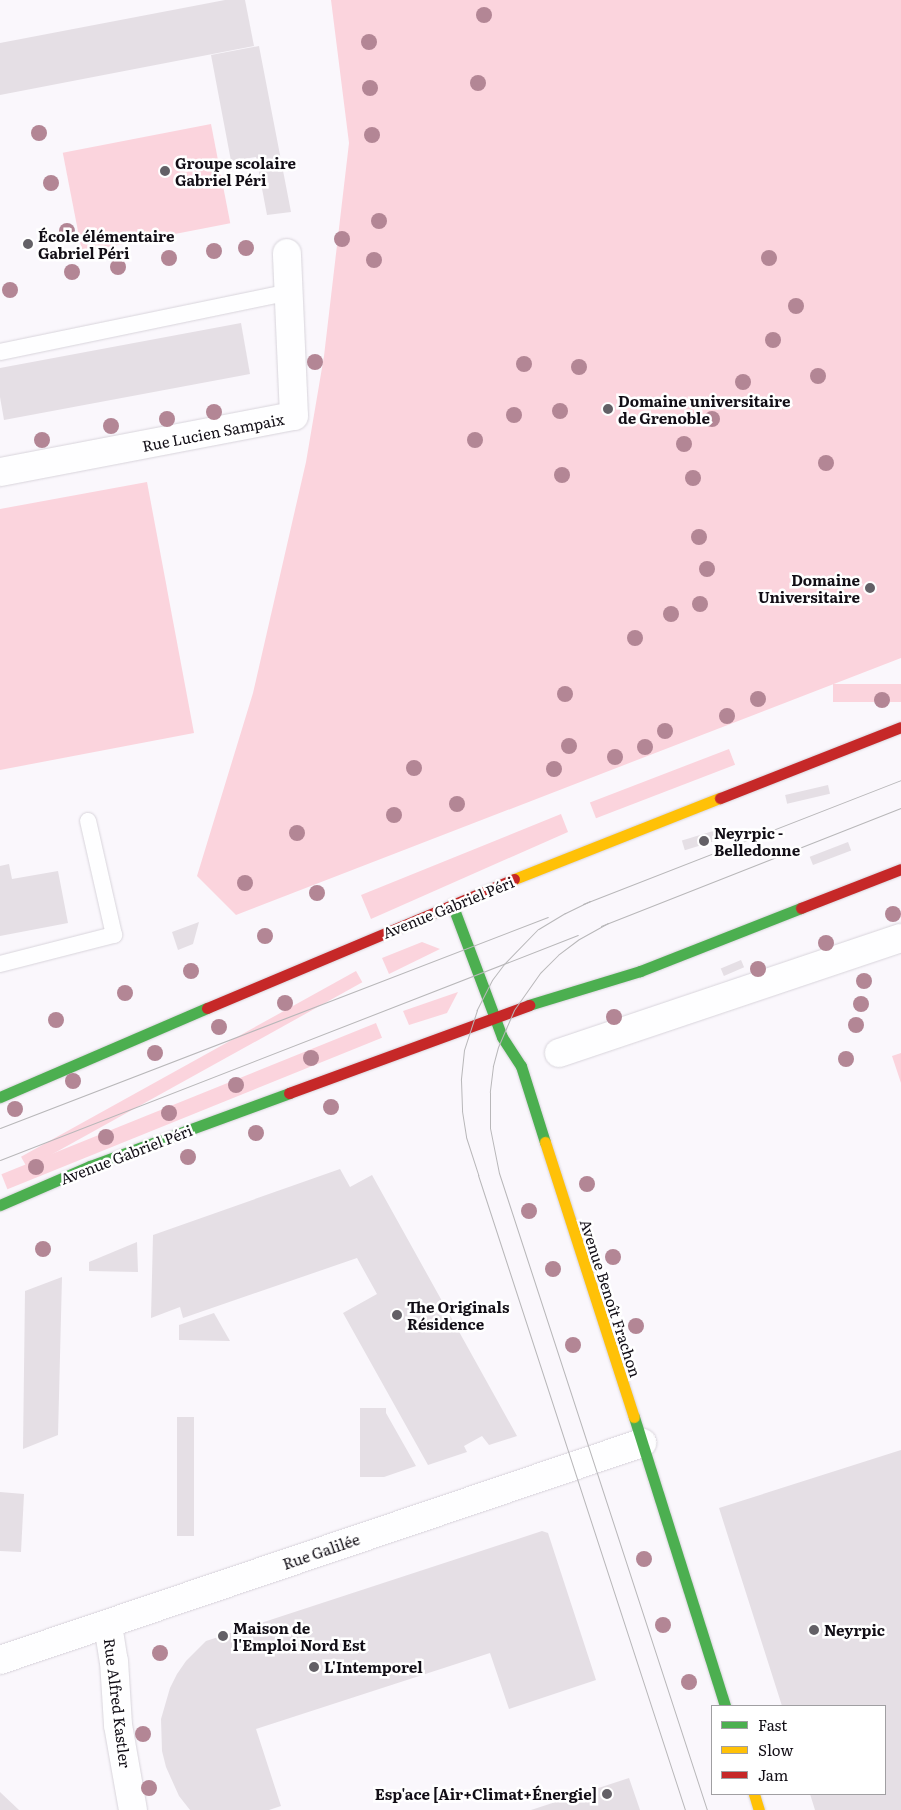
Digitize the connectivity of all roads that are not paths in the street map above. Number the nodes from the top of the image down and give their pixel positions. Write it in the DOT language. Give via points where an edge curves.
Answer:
graph roads {
  1 [pos="287,253"];
  2 [pos="289,292"];
  3 [pos="0,352"];
  4 [pos="0,472"];
  5 [pos="901,727"];
  6 [pos="88,821"];
  7 [pos="901,869"];
  8 [pos="452,904"];
  9 [pos="901,938"];
  10 [pos="0,964"];
  11 [pos="495,1017"];
  12 [pos="559,1053"];
  13 [pos="0,1097"];
  14 [pos="0,1205"];
  15 [pos="642,1443"];
  16 [pos="108,1625"];
  17 [pos="0,1660"];
  18 [pos="725,1705"];
  19 [pos="754,1795"];
  20 [pos="133,1810"];
  21 [pos="759,1810"];
  1 -- 2 [label="street, Rue Lucien Sampaix"];
  2 -- 3 [label="lane"];
  2 -- 4 [label="street, Rue Lucien Sampaix" via="294,416"];
  5 -- 8 [label="main road, Avenue Gabriel Péri"];
  6 -- 10 [label="lane" via="114,935"];
  7 -- 11 [label="main road, Avenue Gabriel Péri" via="640,971"];
  8 -- 11 [label="main road, Avenue Benoît Frachon"];
  8 -- 13 [label="main road, Avenue Gabriel Péri"];
  9 -- 12 [label="street"];
  11 -- 14 [label="main road, Avenue Gabriel Péri" via="90,1166"];
  11 -- 15 [label="main road, Avenue Benoît Frachon" via="502,1037 520,1066"];
  15 -- 16 [label="street, Rue Galilée"];
  15 -- 18 [label="main road, Avenue Benoît Frachon"];
  16 -- 17 [label="street, Rue Galilée"];
  16 -- 20 [label="street, Rue Alfred Kastler" via="118,1725"];
  19 -- 21 [label="main road"];
}
